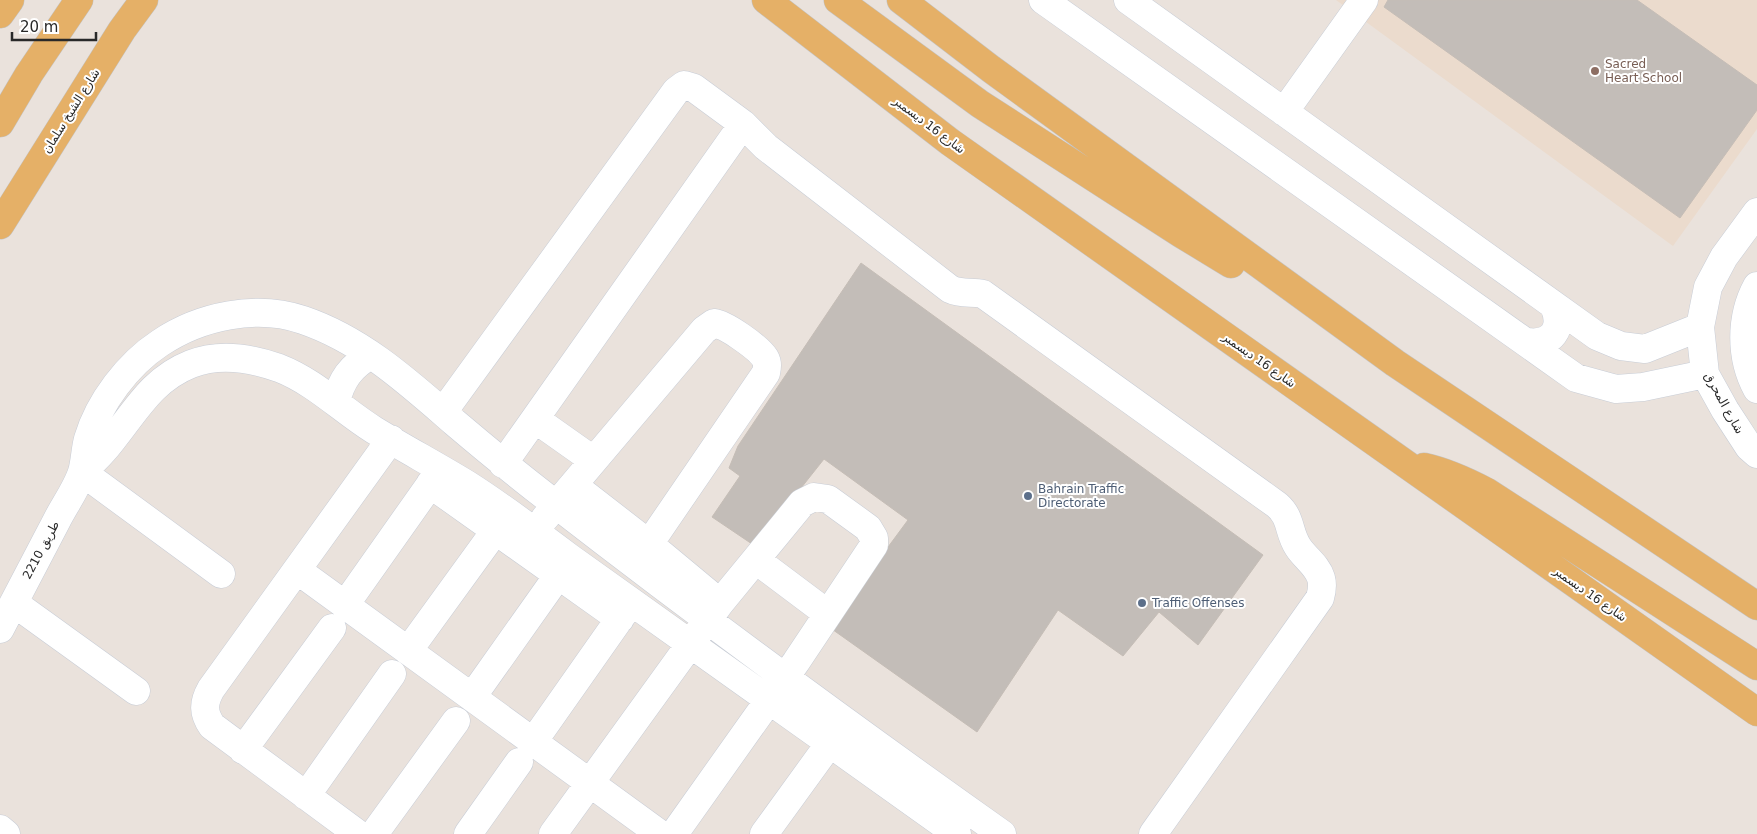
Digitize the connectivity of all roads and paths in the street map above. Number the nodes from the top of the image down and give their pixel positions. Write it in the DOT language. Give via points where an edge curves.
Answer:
graph roads {
  1 [pos="10,0"];
  2 [pos="78,0"];
  3 [pos="144,0"];
  4 [pos="156,0"];
  5 [pos="766,0"];
  6 [pos="838,0"];
  7 [pos="901,0"];
  8 [pos="925,0"];
  9 [pos="1043,0"];
  10 [pos="1128,0"];
  11 [pos="1364,0"];
  12 [pos="0,14"];
  13 [pos="122,30"];
  14 [pos="991,70"];
  15 [pos="1284,112"];
  16 [pos="0,123"];
  17 [pos="743,124"];
  18 [pos="1757,212"];
  19 [pos="0,225"];
  20 [pos="1757,286"];
  21 [pos="1554,306"];
  22 [pos="1700,327"];
  23 [pos="1526,342"];
  24 [pos="372,355"];
  25 [pos="1395,363"];
  26 [pos="1705,374"];
  27 [pos="1757,389"];
  28 [pos="336,402"];
  29 [pos="443,412"];
  30 [pos="535,419"];
  31 [pos="391,439"];
  32 [pos="1757,454"];
  33 [pos="593,460"];
  34 [pos="504,464"];
  35 [pos="1405,464"];
  36 [pos="82,472"];
  37 [pos="436,476"];
  38 [pos="564,495"];
  39 [pos="502,521"];
  40 [pos="535,531"];
  41 [pos="642,554"];
  42 [pos="756,560"];
  43 [pos="564,566"];
  44 [pos="297,570"];
  45 [pos="221,574"];
  46 [pos="14,603"];
  47 [pos="1757,606"];
  48 [pos="626,610"];
  49 [pos="714,611"];
  50 [pos="828,614"];
  51 [pos="339,617"];
  52 [pos="0,629"];
  53 [pos="690,644"];
  54 [pos="408,651"];
  55 [pos="1757,666"];
  56 [pos="392,674"];
  57 [pos="785,677"];
  58 [pos="136,691"];
  59 [pos="472,698"];
  60 [pos="769,700"];
  61 [pos="1757,712"];
  62 [pos="456,721"];
  63 [pos="830,743"];
  64 [pos="243,750"];
  65 [pos="526,752"];
  66 [pos="590,783"];
  67 [pos="306,796"];
  68 [pos="932,800"];
  69 [pos="0,829"];
  70 [pos="6,834"];
  71 [pos="358,834"];
  72 [pos="374,834"];
  73 [pos="468,834"];
  74 [pos="553,834"];
  75 [pos="660,834"];
  76 [pos="674,834"];
  77 [pos="764,834"];
  78 [pos="957,834"];
  79 [pos="1002,834"];
  80 [pos="1153,834"];
  1 -- 12 [label="main road"];
  2 -- 16 [label="main road"];
  3 -- 13 [label="main road, شارع الشيخ سلمان"];
  4 -- 13 [label="main road"];
  5 -- 35 [label="main road, شارع 16 ديسمبر" via="950,142"];
  6 -- 25 [label="main road" via="997,115 1180,233"];
  7 -- 14 [label="main road"];
  8 -- 14 [label="main road"];
  9 -- 23 [label="street"];
  10 -- 15 [label="street"];
  11 -- 15 [label="street"];
  13 -- 19 [label="main road, شارع الشيخ سلمان"];
  14 -- 25 [label="main road"];
  15 -- 21 [label="street"];
  17 -- 29 [label="street" via="694,88 679,87"];
  17 -- 30 [label="street"];
  17 -- 80 [label="street" via="766,147 950,289 963,294 983,294 1276,505 1288,517 1297,545 1319,572 1322,581 1320,598"];
  18 -- 22 [label="street, شارع المحرق" via="1724,256 1708,287"];
  20 -- 27 [label="street" via="1750,299 1743,338 1750,376"];
  21 -- 22 [label="street" via="1597,336 1621,346 1645,349"];
  21 -- 23 [label="street" via="1558,325 1554,334 1536,343"];
  22 -- 26 [label="street, شارع المحرق"];
  23 -- 26 [label="street" via="1576,378 1616,389 1643,387"];
  24 -- 28 [label="street" via="356,365 344,379"];
  24 -- 29 [label="street"];
  24 -- 36 [label="street" via="337,334 299,318 268,313 237,314 178,332 142,357 105,402 89,436"];
  25 -- 47 [label="main road"];
  26 -- 32 [label="street, شارع المحرق" via="1725,410"];
  28 -- 31 [label="street"];
  28 -- 36 [label="street" via="280,368 232,357 211,358 192,364 156,384 104,450"];
  29 -- 34 [label="street"];
  30 -- 33 [label="street"];
  30 -- 34 [label="street"];
  31 -- 37 [label="street"];
  31 -- 44 [label="street"];
  33 -- 38 [label="street"];
  33 -- 41 [label="street" via="708,326 714,323 724,325 765,357 766,373"];
  34 -- 38 [label="street"];
  35 -- 55 [label="main road" via="1441,471 1487,492"];
  35 -- 61 [label="main road, شارع 16 ديسمبر"];
  36 -- 45 [label="street"];
  36 -- 46 [label="street, طريق 2210"];
  37 -- 39 [label="street"];
  37 -- 51 [label="street"];
  38 -- 40 [label="street"];
  38 -- 41 [label="street"];
  39 -- 40 [label="street"];
  39 -- 43 [label="street"];
  39 -- 54 [label="street"];
  40 -- 43 [label="street"];
  41 -- 49 [label="street"];
  42 -- 49 [label="street"];
  42 -- 50 [label="street"];
  42 -- 50 [label="street" via="808,499 828,499 868,528 874,545"];
  43 -- 48 [label="street"];
  43 -- 59 [label="street"];
  44 -- 51 [label="street"];
  44 -- 64 [label="street" via="206,699 204,710 212,726"];
  46 -- 52 [label="street, طريق 2210"];
  46 -- 58 [label="street"];
  48 -- 53 [label="street"];
  48 -- 65 [label="street"];
  49 -- 53 [label="street"];
  49 -- 57 [label="street"];
  50 -- 57 [label="street"];
  51 -- 54 [label="street"];
  51 -- 64 [label="street"];
  53 -- 60 [label="street"];
  53 -- 66 [label="street"];
  54 -- 59 [label="street"];
  56 -- 67 [label="street"];
  57 -- 60 [label="street"];
  57 -- 68 [label="street"];
  59 -- 65 [label="street"];
  60 -- 63 [label="street"];
  60 -- 76 [label="street"];
  62 -- 72 [label="street"];
  63 -- 68 [label="street"];
  63 -- 77 [label="street"];
  64 -- 67 [label="street"];
  65 -- 66 [label="street"];
  65 -- 73 [label="street"];
  66 -- 74 [label="street"];
  66 -- 75 [label="street"];
  67 -- 71 [label="street"];
  68 -- 78 [label="street"];
  68 -- 79 [label="street"];
  69 -- 70 [label="street"];
}
